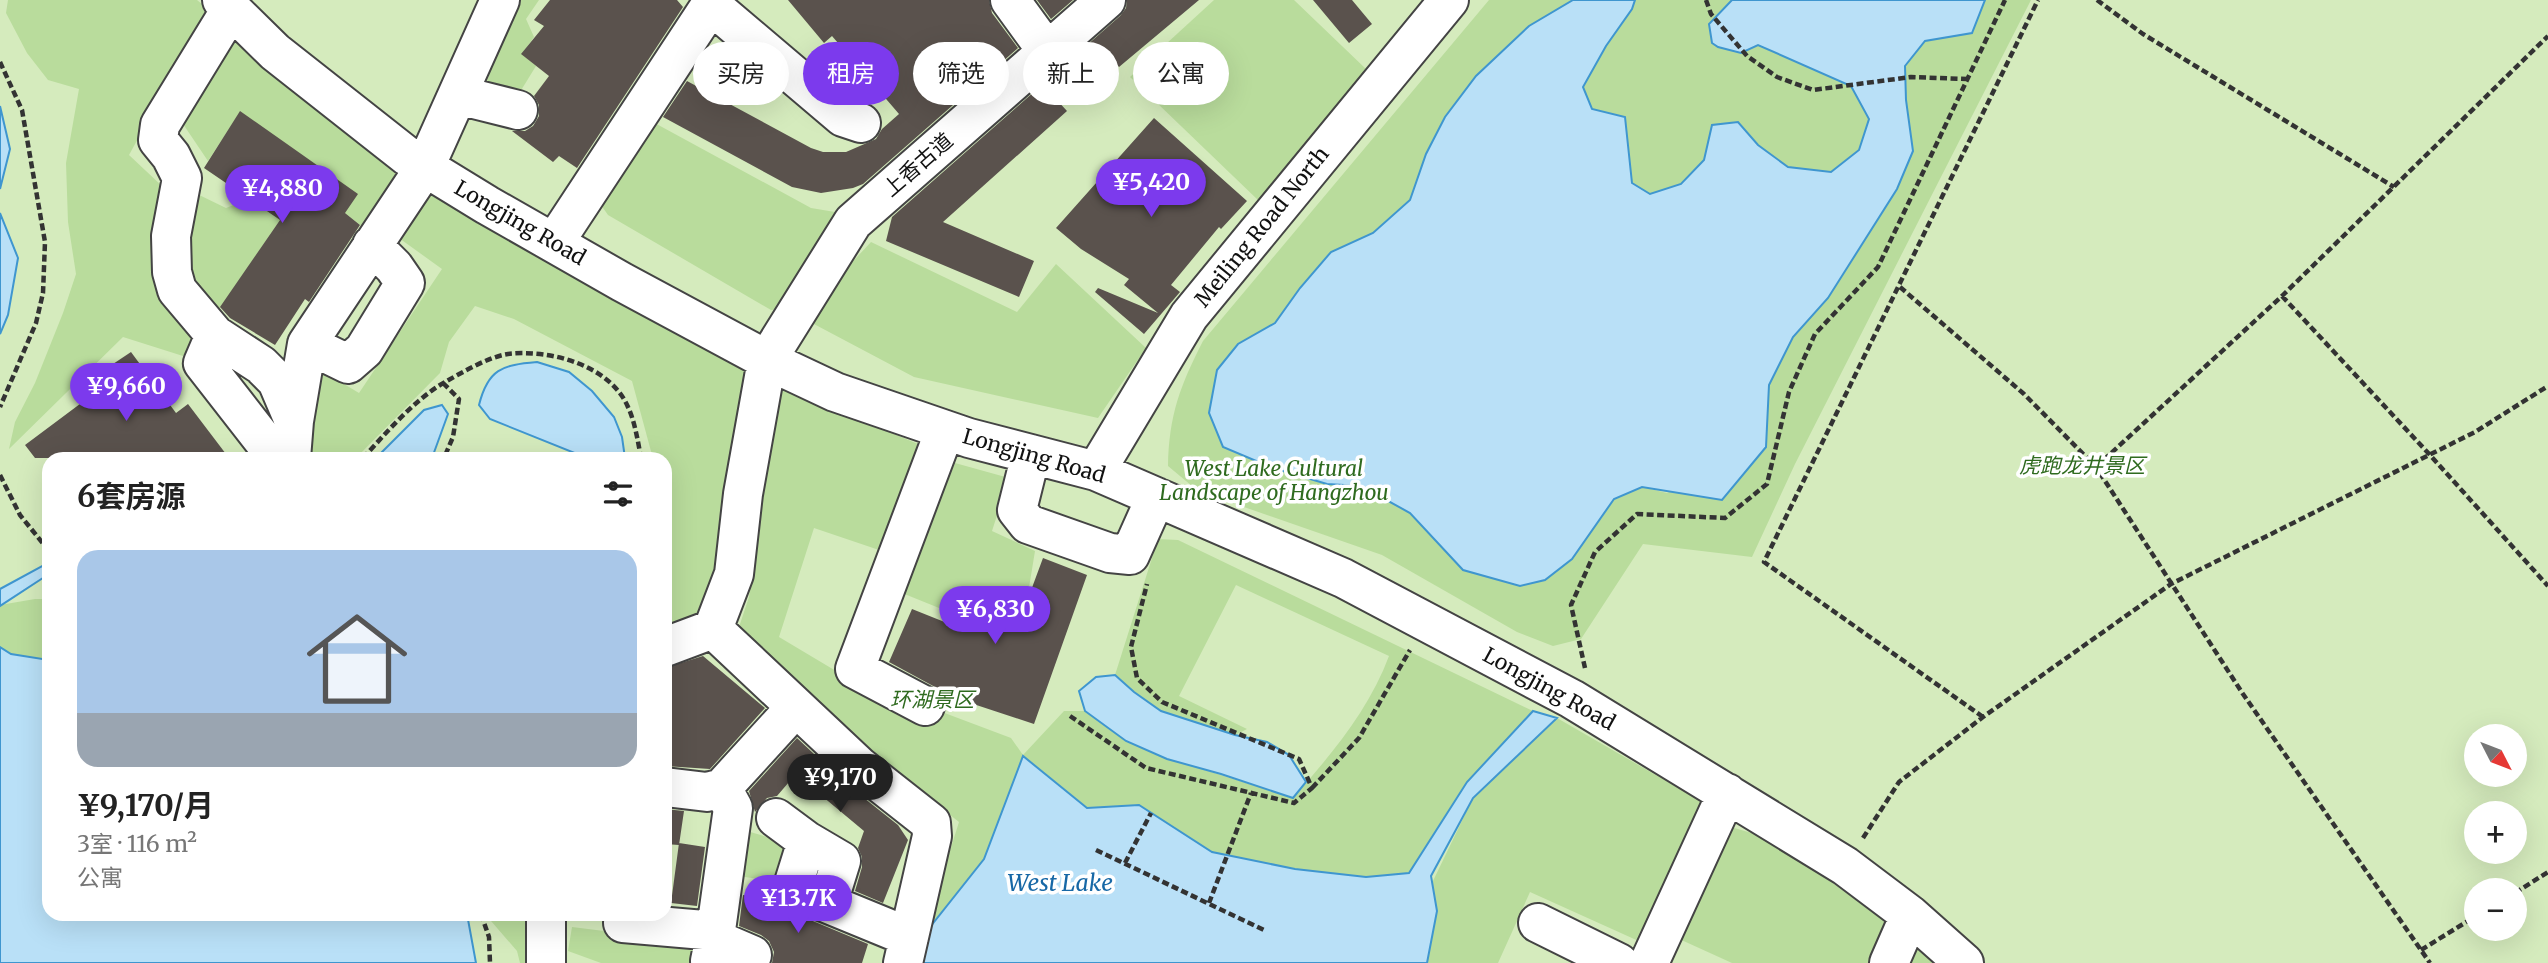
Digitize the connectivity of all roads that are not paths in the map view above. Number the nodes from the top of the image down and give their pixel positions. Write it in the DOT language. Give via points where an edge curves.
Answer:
graph roads {
  1 [pos="500,0"];
  2 [pos="1010,0"];
  3 [pos="1105,0"];
  4 [pos="1449,0"];
  5 [pos="713,2"];
  6 [pos="227,4"];
  7 [pos="1040,42"];
  8 [pos="1057,42"];
  9 [pos="1023,72"];
  10 [pos="457,95"];
  11 [pos="518,110"];
  12 [pos="861,123"];
  13 [pos="425,167"];
  14 [pos="554,243"];
  15 [pos="372,245"];
  16 [pos="215,335"];
  17 [pos="307,344"];
  18 [pos="767,360"];
  19 [pos="294,421"];
  20 [pos="945,430"];
  21 [pos="272,452"];
  22 [pos="291,452"];
  23 [pos="1031,454"];
  24 [pos="1096,471"];
  25 [pos="1156,496"];
  26 [pos="713,629"];
  27 [pos="672,644"];
  28 [pos="925,706"];
  29 [pos="796,707"];
  30 [pos="672,788"];
  31 [pos="722,788"];
  32 [pos="1727,793"];
  33 [pos="776,818"];
  34 [pos="1910,915"];
  35 [pos="546,921"];
  36 [pos="623,923"];
  37 [pos="1538,923"];
  38 [pos="713,950"];
  39 [pos="906,950"];
  40 [pos="752,955"];
  41 [pos="546,963"];
  42 [pos="1619,963"];
  43 [pos="1650,963"];
  44 [pos="1889,963"];
  45 [pos="1964,963"];
  1 -- 10 [label="street"];
  2 -- 7 [label="street"];
  3 -- 8 [label="street, 上香古道"];
  4 -- 24 [label="street, Meiling Road North" via="1189,316"];
  5 -- 12 [label="street" via="843,117"];
  5 -- 14 [label="street"];
  6 -- 13 [label="street, Longjing Road" via="275,52"];
  6 -- 16 [label="street" via="160,125 158,140 182,178 170,236 177,290"];
  9 -- 18 [label="street, 上香古道" via="853,222"];
  10 -- 11 [label="street"];
  10 -- 13 [label="street"];
  13 -- 14 [label="street, Longjing Road"];
  13 -- 15 [label="street"];
  14 -- 18 [label="street, Longjing Road"];
  15 -- 17 [label="street"];
  15 -- 17 [label="street" via="405,283 365,350 348,364"];
  16 -- 19 [label="street" via="277,381"];
  16 -- 21 [label="street" via="203,363"];
  17 -- 19 [label="street"];
  18 -- 20 [label="street, Longjing Road" via="835,391"];
  18 -- 26 [label="street" via="734,574"];
  19 -- 22 [label="street"];
  20 -- 23 [label="street, Longjing Road"];
  20 -- 28 [label="street" via="855,669"];
  23 -- 24 [label="street, Longjing Road"];
  23 -- 25 [label="street" via="1017,510 1028,524 1110,553 1130,555"];
  24 -- 25 [label="street, Longjing Road"];
  25 -- 32 [label="street, Longjing Road" via="1343,578 1572,699"];
  26 -- 27 [label="street"];
  26 -- 29 [label="street"];
  29 -- 31 [label="street"];
  29 -- 39 [label="street" via="931,824"];
  30 -- 31 [label="street" via="706,792"];
  31 -- 38 [label="street" via="733,808"];
  32 -- 34 [label="street, Longjing Road" via="1845,866"];
  32 -- 43 [label="street"];
  33 -- 39 [label="street" via="807,841 792,889 828,904"];
  34 -- 44 [label="street"];
  34 -- 45 [label="street, Longjing Road"];
  35 -- 41 [label="street"];
  36 -- 38 [label="street" via="704,930"];
  37 -- 42 [label="street"];
  38 -- 40 [label="street" via="724,943"];
}
